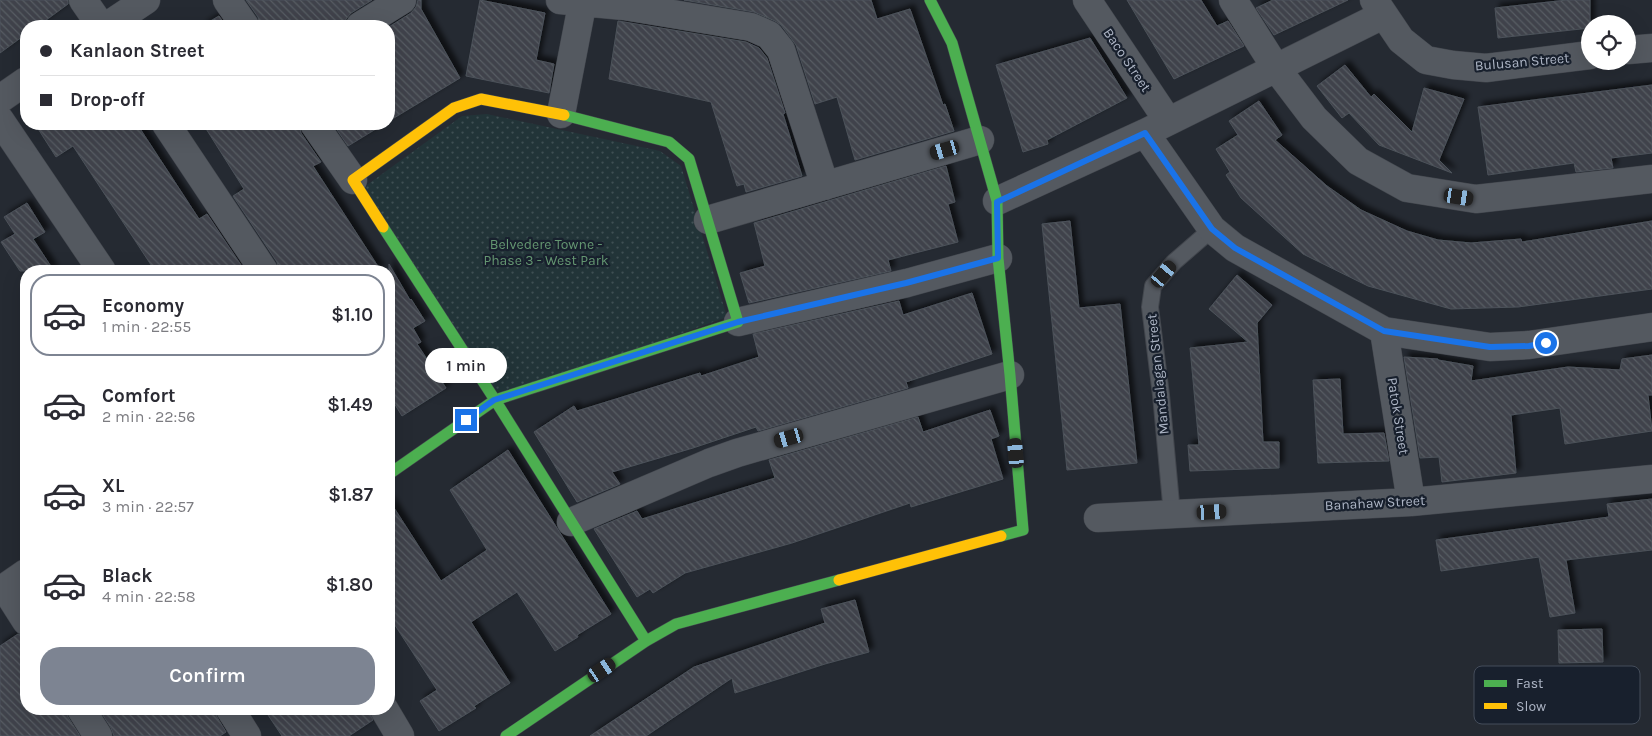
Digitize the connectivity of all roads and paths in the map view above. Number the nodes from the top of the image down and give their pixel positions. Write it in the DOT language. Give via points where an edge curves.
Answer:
graph roads {
  1 [pos="84,0"];
  2 [pos="146,0"];
  3 [pos="227,0"];
  4 [pos="402,0"];
  5 [pos="930,0"];
  6 [pos="1087,0"];
  7 [pos="1233,0"];
  8 [pos="575,1"];
  9 [pos="1379,8"];
  10 [pos="97,20"];
  11 [pos="116,20"];
  12 [pos="241,20"];
  13 [pos="370,20"];
  14 [pos="1652,48"];
  15 [pos="1636,49"];
  16 [pos="1581,56"];
  17 [pos="1276,68"];
  18 [pos="20,85"];
  19 [pos="0,99"];
  20 [pos="561,114"];
  21 [pos="0,120"];
  22 [pos="1157,127"];
  23 [pos="170,130"];
  24 [pos="318,130"];
  25 [pos="980,140"];
  26 [pos="1652,179"];
  27 [pos="353,180"];
  28 [pos="825,186"];
  29 [pos="997,202"];
  30 [pos="708,220"];
  31 [pos="1212,229"];
  32 [pos="998,258"];
  33 [pos="98,265"];
  34 [pos="260,265"];
  35 [pos="738,322"];
  36 [pos="1652,326"];
  37 [pos="1384,331"];
  38 [pos="1010,375"];
  39 [pos="494,400"];
  40 [pos="395,465"];
  41 [pos="1652,479"];
  42 [pos="1411,502"];
  43 [pos="1172,514"];
  44 [pos="1098,518"];
  45 [pos="571,522"];
  46 [pos="10,584"];
  47 [pos="20,608"];
  48 [pos="646,641"];
  49 [pos="85,715"];
  50 [pos="234,715"];
  51 [pos="388,715"];
  52 [pos="98,736"];
  53 [pos="247,736"];
  54 [pos="400,736"];
  55 [pos="506,736"];
  1 -- 10 [label="street"];
  2 -- 11 [label="street"];
  3 -- 12 [label="street"];
  4 -- 13 [label="street"];
  5 -- 25 [label="street" via="952,43"];
  6 -- 22 [label="street, Baco Street"];
  7 -- 17 [label="street"];
  8 -- 20 [label="street"];
  8 -- 28 [label="street" via="624,6 769,34 781,50"];
  9 -- 16 [label="street, Bulusan Street" via="1402,40 1426,60 1486,68"];
  9 -- 17 [label="street"];
  14 -- 15 [label="street"];
  17 -- 22 [label="street"];
  17 -- 26 [label="street" via="1314,118 1358,161 1407,188 1476,199"];
  18 -- 19 [label="street"];
  20 -- 27 [label="street" via="481,99 454,108"];
  20 -- 30 [label="street" via="669,142 689,159"];
  21 -- 33 [label="street"];
  22 -- 29 [label="street"];
  22 -- 31 [label="street, Baco Street"];
  23 -- 34 [label="street"];
  24 -- 27 [label="street"];
  25 -- 28 [label="street"];
  25 -- 29 [label="street"];
  27 -- 39 [label="street"];
  28 -- 30 [label="street"];
  29 -- 32 [label="street"];
  30 -- 35 [label="street"];
  31 -- 37 [label="street, Baco Street" via="1235,248"];
  31 -- 43 [label="lane, Mandalagan Street" via="1174,262 1153,286 1150,307"];
  32 -- 35 [label="street"];
  32 -- 38 [label="street"];
  35 -- 39 [label="street"];
  36 -- 37 [label="street" via="1529,346 1490,347"];
  37 -- 42 [label="street, Patok Street"];
  38 -- 45 [label="street" via="737,453"];
  38 -- 48 [label="street" via="1023,530 676,624"];
  39 -- 40 [label="street"];
  39 -- 45 [label="street"];
  41 -- 42 [label="street, Banahaw Street"];
  42 -- 43 [label="street, Banahaw Street"];
  43 -- 44 [label="street, Banahaw Street"];
  45 -- 48 [label="street"];
  46 -- 47 [label="street"];
  48 -- 55 [label="street"];
  49 -- 52 [label="street"];
  50 -- 53 [label="street"];
  51 -- 54 [label="street"];
}
